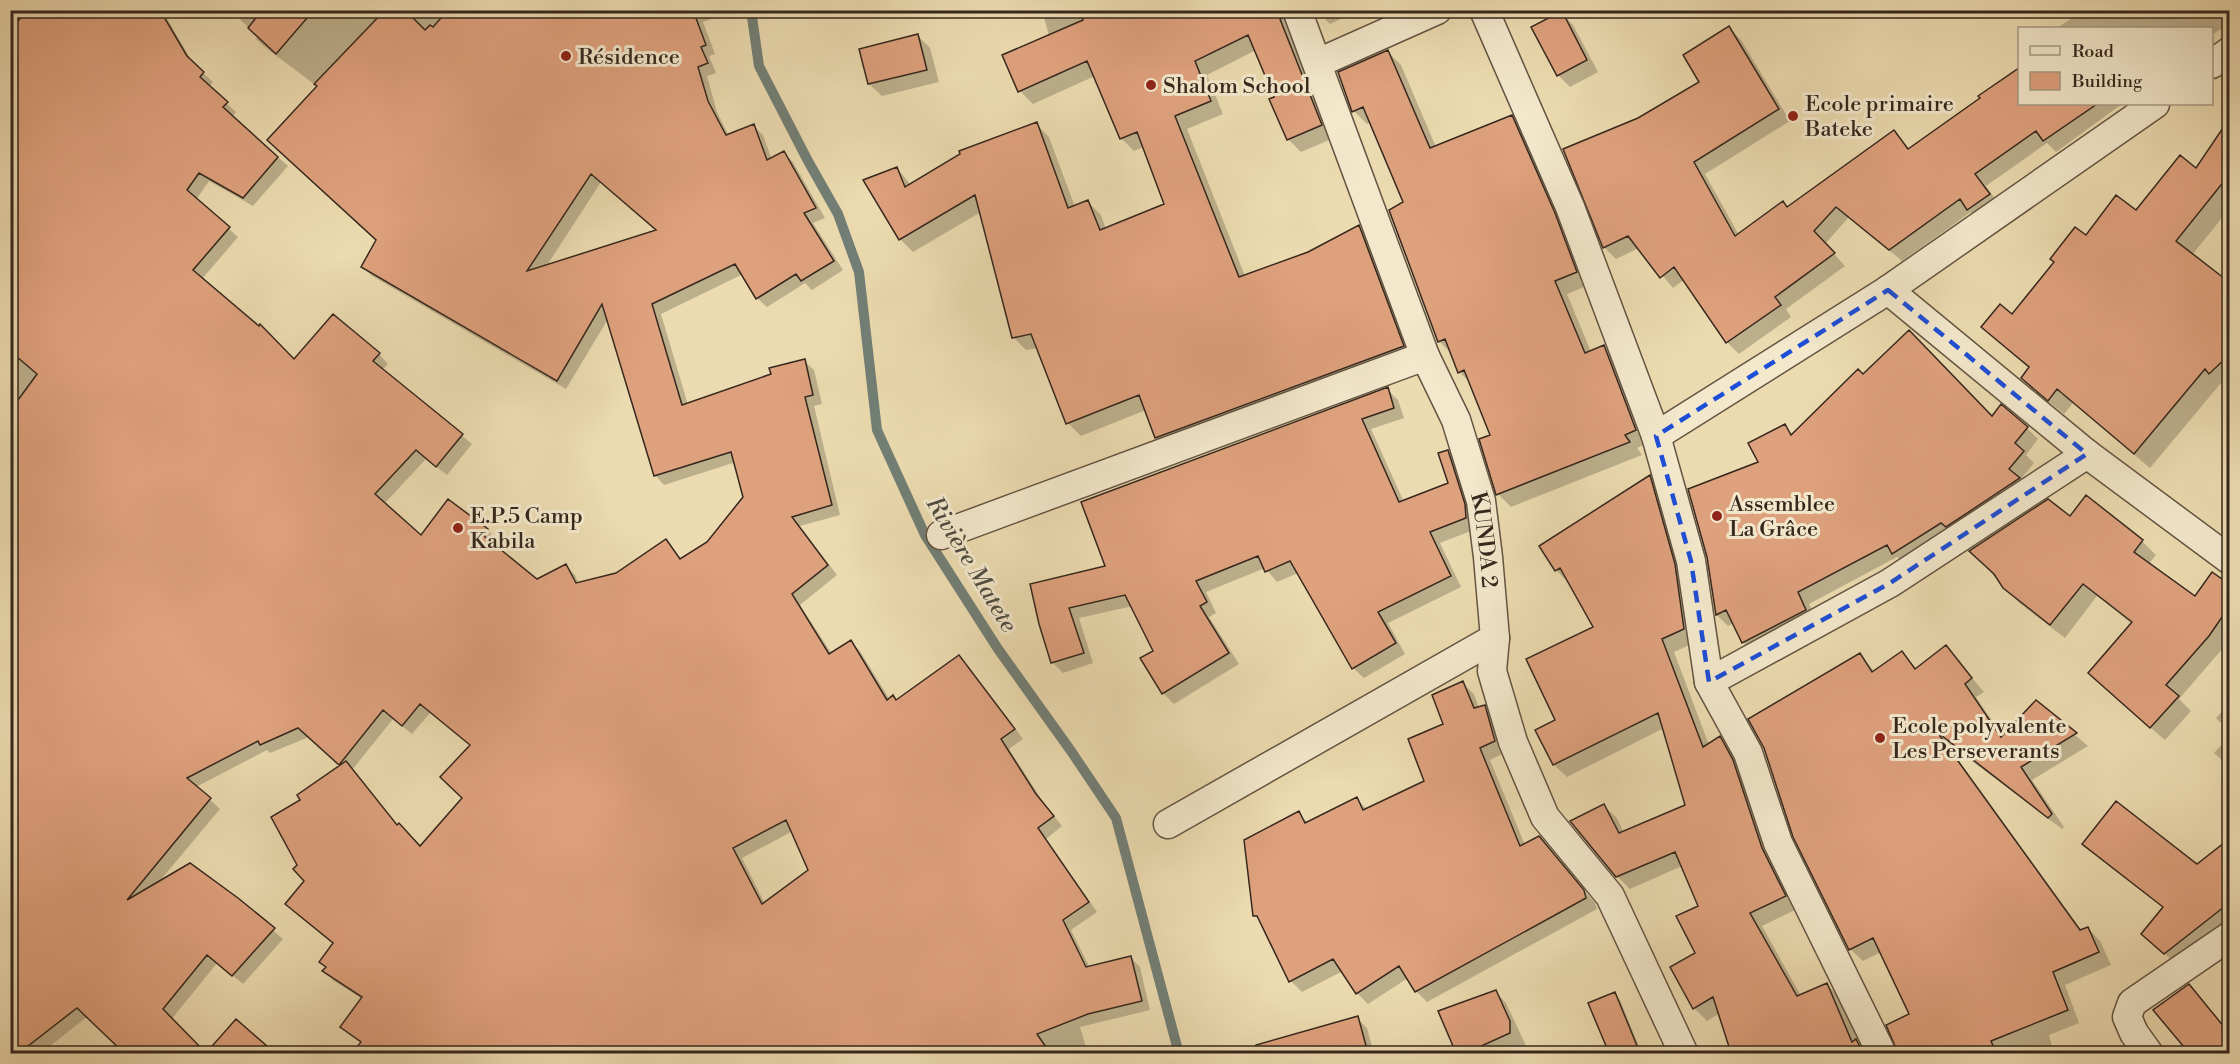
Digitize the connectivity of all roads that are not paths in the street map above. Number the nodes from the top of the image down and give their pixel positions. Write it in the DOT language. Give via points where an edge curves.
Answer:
graph roads {
  1 [pos="1297,10"];
  2 [pos="1437,10"];
  3 [pos="1484,10"];
  4 [pos="2229,51"];
  5 [pos="1318,63"];
  6 [pos="2213,63"];
  7 [pos="2154,105"];
  8 [pos="1888,290"];
  9 [pos="1425,356"];
  10 [pos="1656,436"];
  11 [pos="2087,454"];
  12 [pos="941,535"];
  13 [pos="2229,560"];
  14 [pos="1495,638"];
  15 [pos="1709,682"];
  16 [pos="1168,824"];
  17 [pos="2229,936"];
  18 [pos="1684,1053"];
  19 [pos="1882,1053"];
  20 [pos="2149,1053"];
  1 -- 5 [label="street, KUNDA 2"];
  2 -- 5 [label="street"];
  3 -- 10 [label="street" via="1570,207"];
  4 -- 6 [label="street"];
  5 -- 9 [label="street, KUNDA 2"];
  7 -- 8 [label="street"];
  8 -- 10 [label="street"];
  8 -- 11 [label="street"];
  9 -- 12 [label="street"];
  9 -- 14 [label="street, KUNDA 2" via="1456,420 1480,501"];
  10 -- 15 [label="street" via="1691,561"];
  11 -- 13 [label="street"];
  11 -- 15 [label="street" via="1890,583"];
  14 -- 16 [label="street"];
  14 -- 18 [label="street, KUNDA 2" via="1492,671 1513,742 1545,817 1610,896"];
  15 -- 19 [label="street" via="1748,753 1778,843"];
  17 -- 20 [label="street" via="2132,1003 2127,1017"];
}
